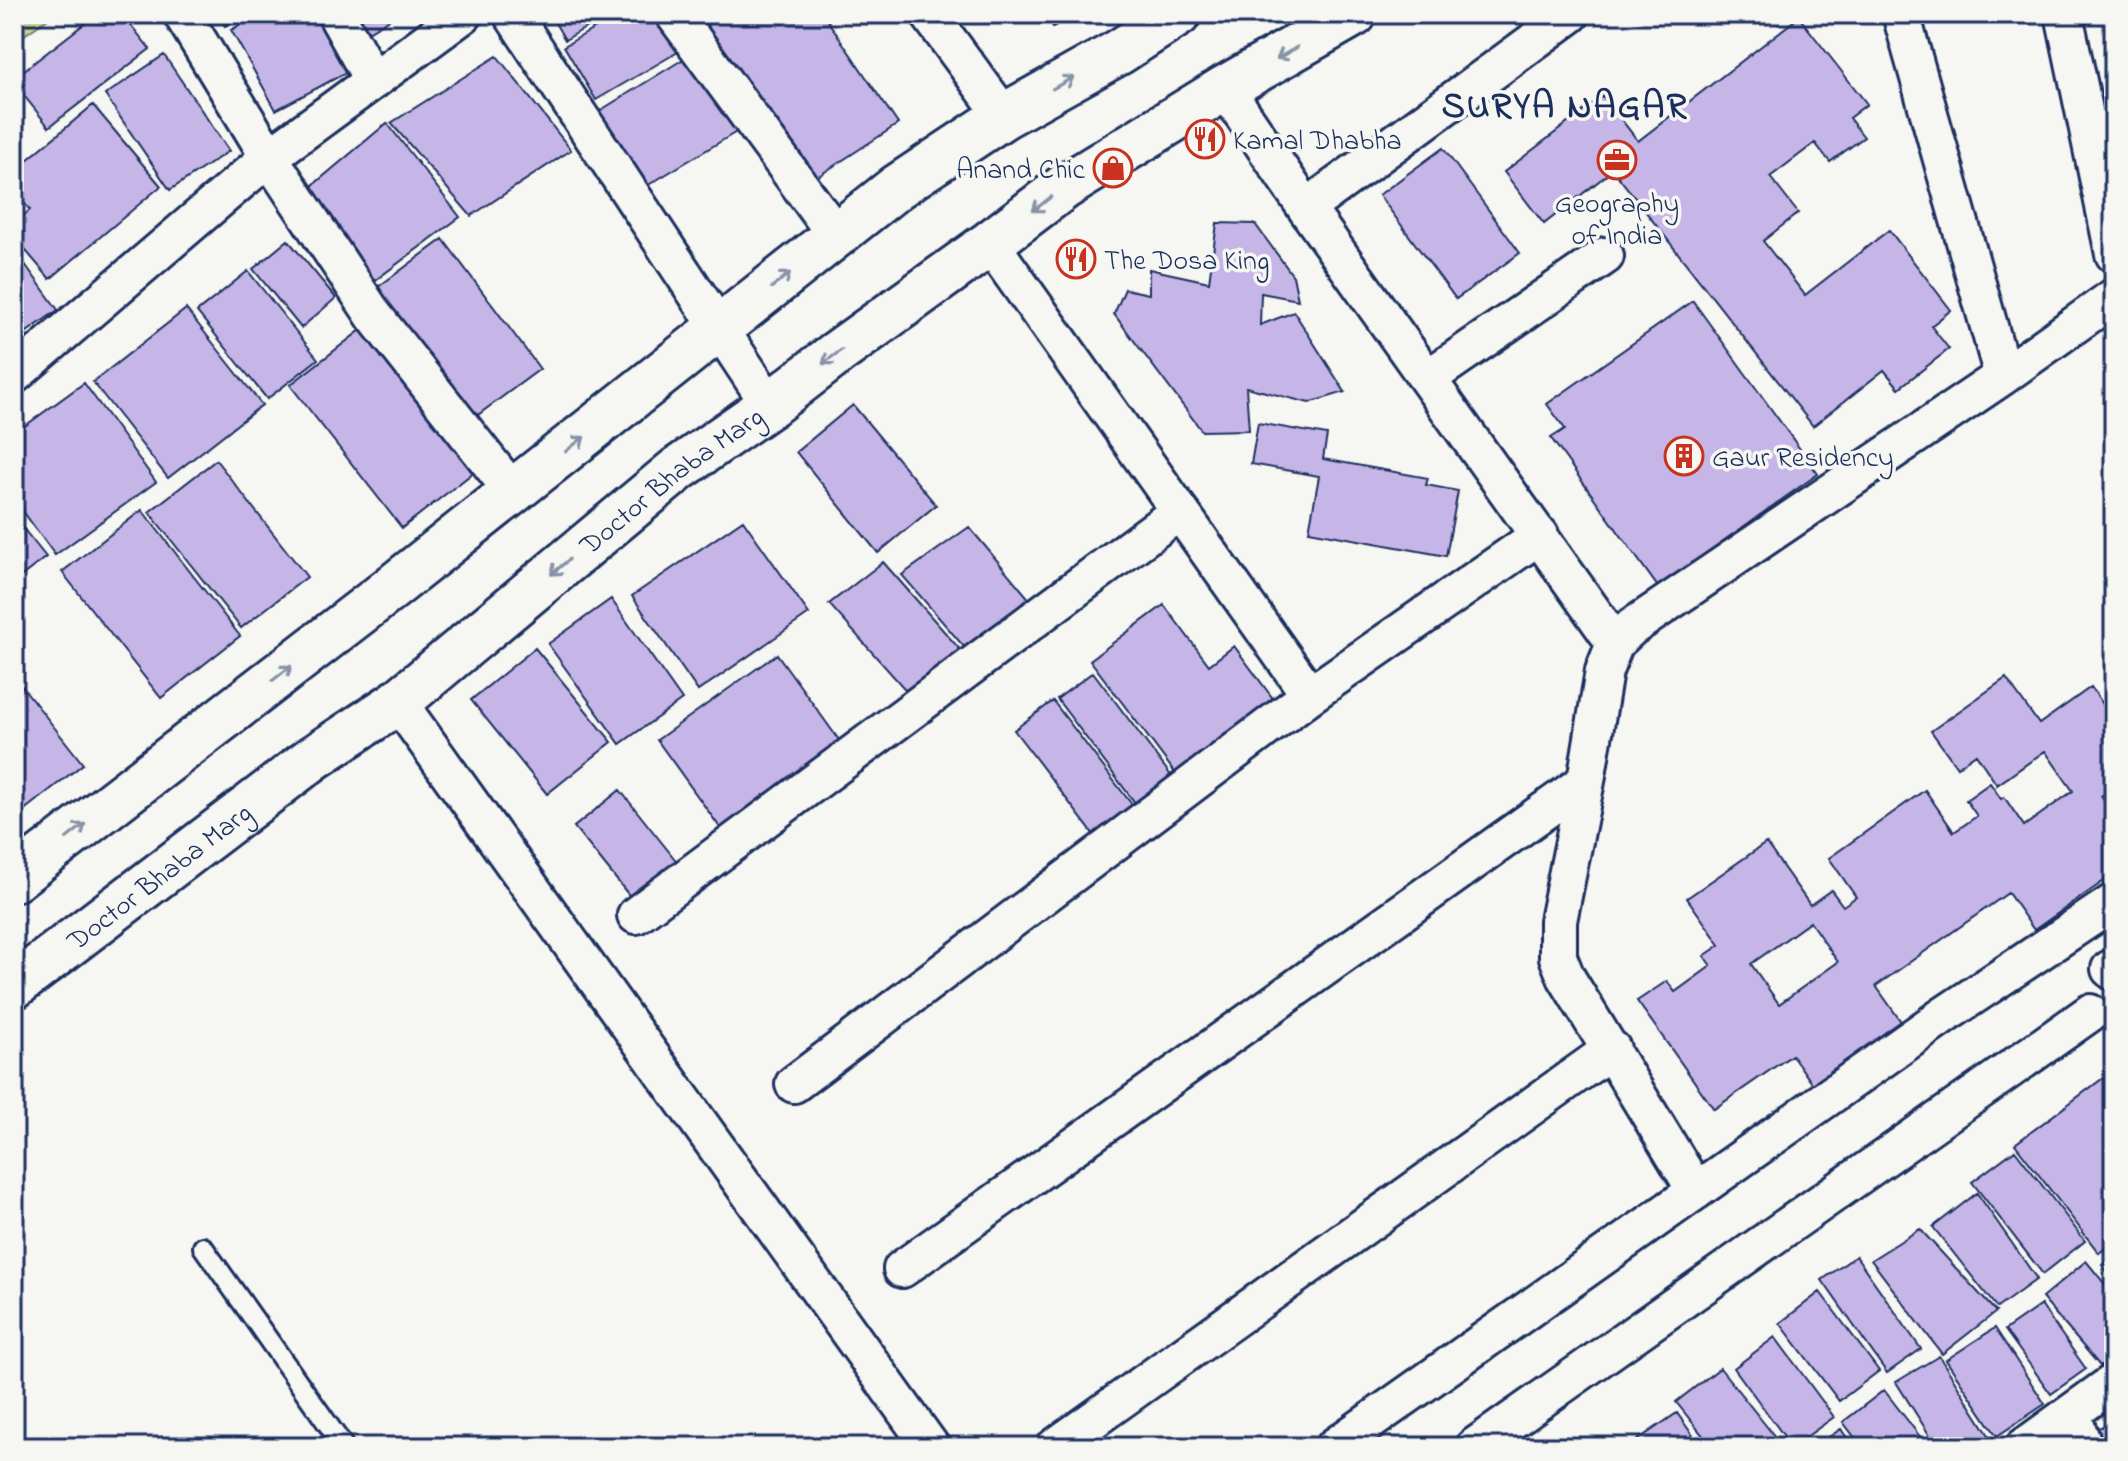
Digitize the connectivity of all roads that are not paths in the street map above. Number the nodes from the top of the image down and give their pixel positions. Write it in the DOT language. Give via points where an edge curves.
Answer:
graph roads {
  1 [pos="182,14"];
  2 [pos="336,14"];
  3 [pos="464,14"];
  4 [pos="512,14"];
  5 [pos="674,14"];
  6 [pos="929,14"];
  7 [pos="1178,14"];
  8 [pos="1354,14"];
  9 [pos="1571,14"];
  10 [pos="1901,14"];
  11 [pos="2064,14"];
  12 [pos="373,81"];
  13 [pos="1225,88"];
  14 [pos="1004,116"];
  15 [pos="269,157"];
  16 [pos="1306,208"];
  17 [pos="836,235"];
  18 [pos="990,243"];
  19 [pos="2114,254"];
  20 [pos="1605,256"];
  21 [pos="2114,297"];
  22 [pos="721,329"];
  23 [pos="14,375"];
  24 [pos="2003,376"];
  25 [pos="1428,378"];
  26 [pos="770,405"];
  27 [pos="513,492"];
  28 [pos="1180,511"];
  29 [pos="1540,535"];
  30 [pos="1615,643"];
  31 [pos="1310,695"];
  32 [pos="398,702"];
  33 [pos="1586,781"];
  34 [pos="14,879"];
  35 [pos="2107,912"];
  36 [pos="636,915"];
  37 [pos="14,986"];
  38 [pos="2090,1013"];
  39 [pos="1612,1049"];
  40 [pos="794,1084"];
  41 [pos="1696,1191"];
  42 [pos="203,1247"];
  43 [pos="902,1269"];
  44 [pos="2114,1382"];
  45 [pos="2071,1413"];
  46 [pos="344,1447"];
  47 [pos="931,1447"];
  48 [pos="1055,1447"];
  49 [pos="1334,1447"];
  50 [pos="1474,1447"];
  51 [pos="2024,1447"];
  52 [pos="2084,1447"];
  1 -- 15 [label="street"];
  2 -- 12 [label="street"];
  3 -- 12 [label="street"];
  4 -- 22 [label="street"];
  5 -- 17 [label="street"];
  6 -- 14 [label="street"];
  14 -- 7 [label="street, one-way"];
  8 -- 13 [label="street, Doctor Bhaba Marg, one-way"];
  9 -- 16 [label="street"];
  10 -- 24 [label="street"];
  11 -- 19 [label="street"];
  12 -- 15 [label="street"];
  13 -- 16 [label="street"];
  13 -- 18 [label="street, Doctor Bhaba Marg, one-way" via="1064,187"];
  14 -- 17 [label="street"];
  15 -- 23 [label="street"];
  15 -- 27 [label="street" via="375,317"];
  16 -- 25 [label="street"];
  22 -- 17 [label="street, one-way"];
  18 -- 26 [label="street, Doctor Bhaba Marg, one-way"];
  18 -- 28 [label="street"];
  20 -- 25 [label="street"];
  21 -- 24 [label="street"];
  22 -- 26 [label="street"];
  27 -- 22 [label="street, one-way"];
  24 -- 30 [label="street"];
  25 -- 29 [label="street"];
  26 -- 32 [label="street, Doctor Bhaba Marg, one-way" via="678,469"];
  34 -- 27 [label="street, one-way"];
  28 -- 31 [label="street"];
  28 -- 36 [label="street"];
  29 -- 30 [label="street"];
  29 -- 31 [label="street"];
  30 -- 33 [label="street" via="1604,671"];
  31 -- 40 [label="street"];
  32 -- 37 [label="street, Doctor Bhaba Marg" via="313,758"];
  32 -- 47 [label="street"];
  33 -- 39 [label="street" via="1556,941 1566,977"];
  33 -- 43 [label="street"];
  35 -- 41 [label="street" via="1943,1016"];
  38 -- 50 [label="street"];
  39 -- 41 [label="street"];
  39 -- 48 [label="street"];
  41 -- 49 [label="street"];
  42 -- 46 [label="lane"];
  44 -- 45 [label="street"];
  45 -- 51 [label="street"];
  45 -- 52 [label="street"];
}
